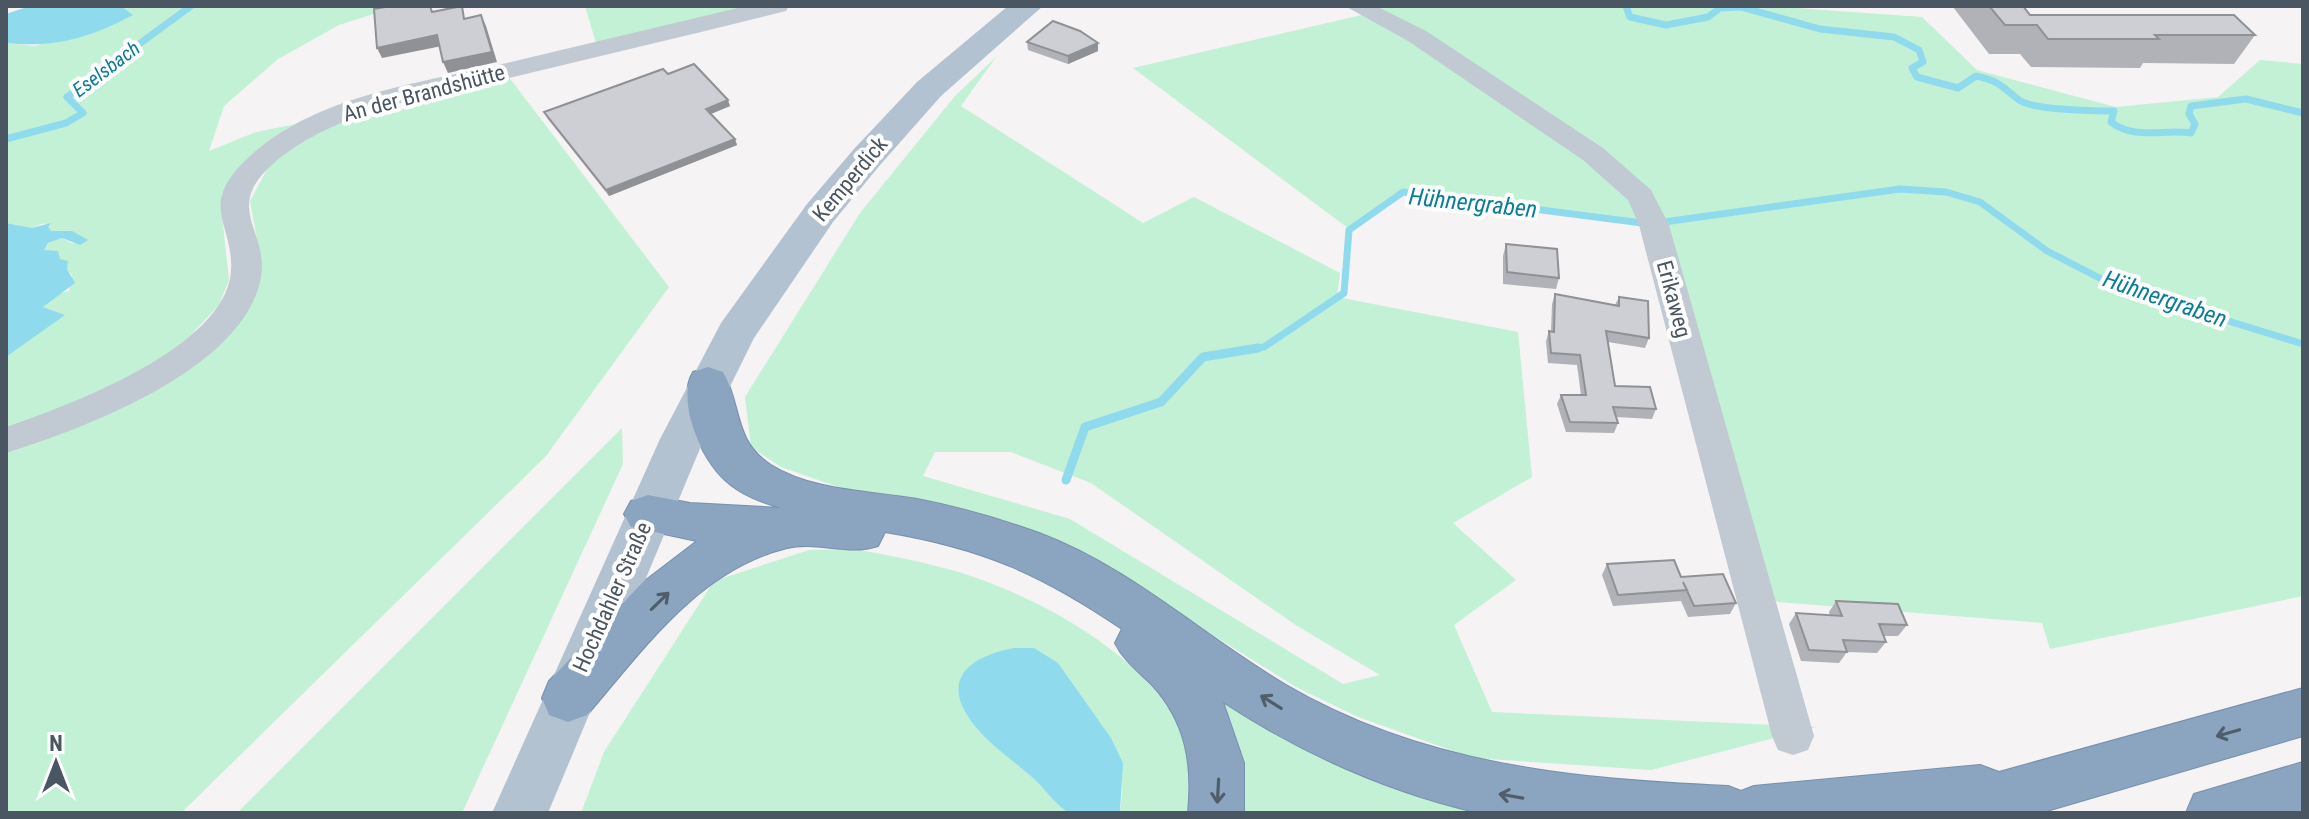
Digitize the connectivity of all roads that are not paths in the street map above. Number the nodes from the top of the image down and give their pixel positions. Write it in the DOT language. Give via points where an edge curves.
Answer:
graph roads {
  1 [pos="777,6"];
  2 [pos="1027,6"];
  3 [pos="1357,6"];
  4 [pos="708,383"];
  5 [pos="6,440"];
  6 [pos="653,504"];
  7 [pos="862,509"];
  8 [pos="813,527"];
  9 [pos="568,698"];
  10 [pos="2303,712"];
  11 [pos="1793,736"];
  12 [pos="2038,786"];
  13 [pos="2303,788"];
  14 [pos="520,813"];
  15 [pos="1216,813"];
  16 [pos="1728,813"];
  17 [pos="1754,813"];
  18 [pos="1948,813"];
  19 [pos="2214,813"];
  1 -- 5 [label="street, An der Brandshütte" via="381,101 340,113 276,148 247,176 234,207 248,266 240,295 217,325 177,362 119,398"];
  2 -- 4 [label="main road, Kemperdick" via="929,89 867,157 764,289"];
  3 -- 11 [label="street, Erikaweg" via="1417,36 1593,154 1641,196 1654,225"];
  4 -- 6 [label="main road, Hochdahler Straße"];
  4 -- 7 [label="highway" via="713,421 741,468 787,491"];
  6 -- 7 [label="highway" via="699,494"];
  6 -- 8 [label="highway" via="690,522"];
  6 -- 9 [label="main road, Hochdahler Straße"];
  16 -- 7 [label="highway, one-way" via="1549,802 1420,774 1296,718 1047,558 939,523"];
  9 -- 8 [label="highway, one-way" via="693,570 761,535"];
  8 -- 15 [label="highway, one-way" via="904,539 1000,564 1108,619 1172,671 1202,712 1219,762"];
  9 -- 14 [label="main road, Hochdahler Straße"];
  10 -- 12 [label="highway, one-way"];
  12 -- 17 [label="highway"];
  12 -- 18 [label="highway"];
  13 -- 19 [label="highway"];
}
